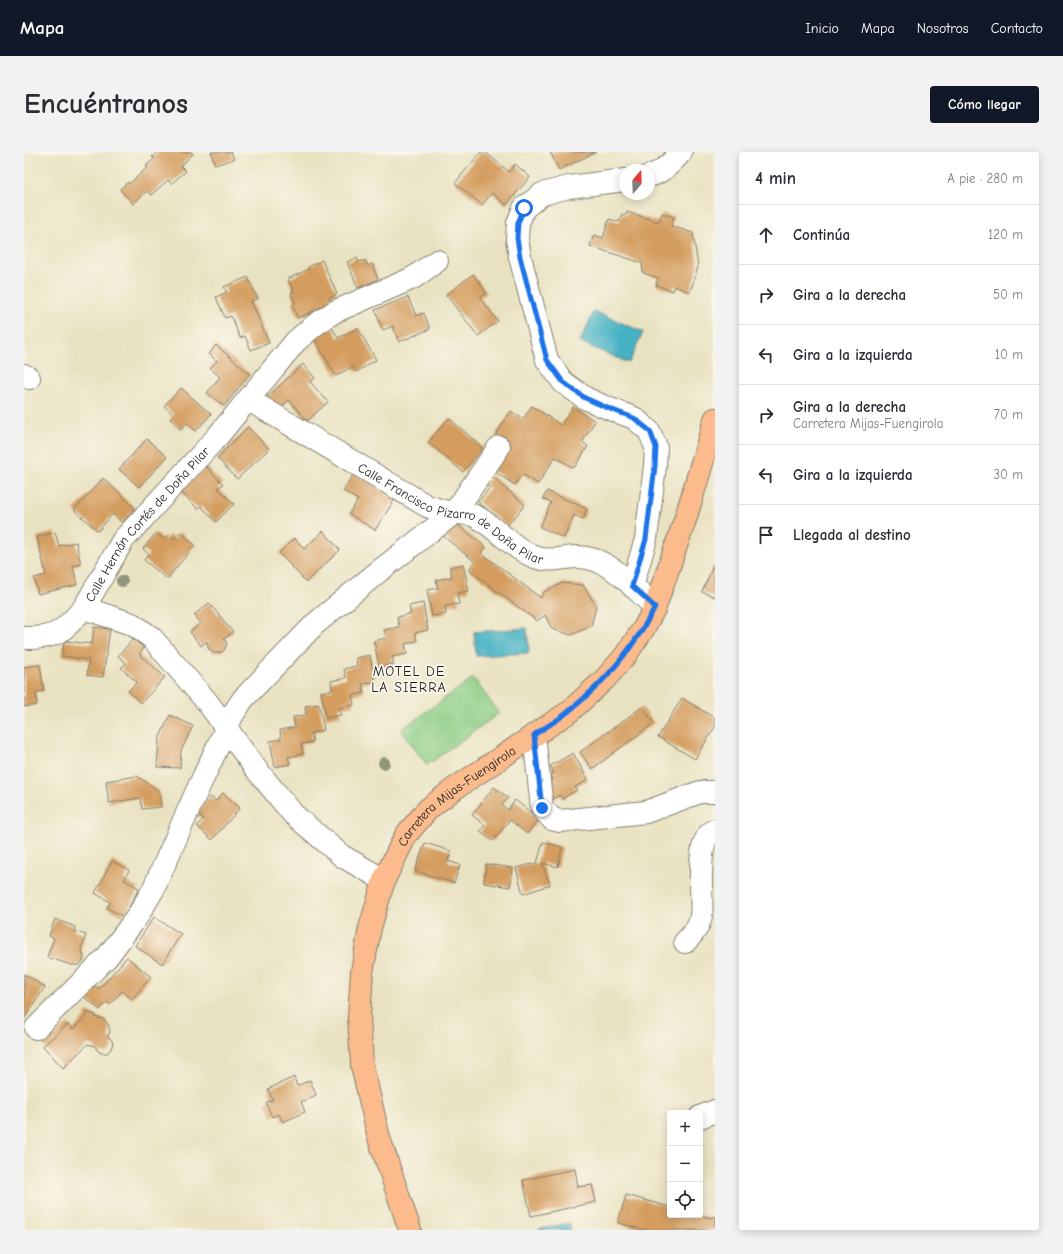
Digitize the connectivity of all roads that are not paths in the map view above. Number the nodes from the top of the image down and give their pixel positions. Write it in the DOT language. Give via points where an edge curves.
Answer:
graph roads {
  1 [pos="681,152"];
  2 [pos="655,175"];
  3 [pos="619,181"];
  4 [pos="437,261"];
  5 [pos="249,400"];
  6 [pos="715,420"];
  7 [pos="499,447"];
  8 [pos="454,513"];
  9 [pos="632,586"];
  10 [pos="655,607"];
  11 [pos="84,608"];
  12 [pos="24,638"];
  13 [pos="226,729"];
  14 [pos="534,735"];
  15 [pos="715,792"];
  16 [pos="715,830"];
  17 [pos="384,880"];
  18 [pos="686,942"];
  19 [pos="36,1028"];
  20 [pos="715,1111"];
  21 [pos="703,1116"];
  22 [pos="410,1230"];
  1 -- 2 [label="street" via="674,161"];
  3 -- 9 [label="street" via="569,187 542,194 524,208 518,223 517,238 547,360 563,382 585,398 634,418 650,431 656,447 646,539"];
  4 -- 5 [label="street, Calle Hernán Cortés de Doña Pilar" via="413,278 334,312 315,325 296,341"];
  5 -- 8 [label="street, Calle Francisco Pizarro de Doña Pilar" via="427,506"];
  5 -- 11 [label="street, Calle Hernán Cortés de Doña Pilar" via="123,540"];
  6 -- 10 [label="main road, Carretera Mijas-Fuengirola" via="686,517"];
  7 -- 8 [label="street"];
  8 -- 9 [label="street, Calle Francisco Pizarro de Doña Pilar" via="477,517 526,553 539,558 552,560 577,557 602,563"];
  8 -- 13 [label="street" via="315,624 243,700"];
  9 -- 10 [label="street, Calle Francisco Pizarro de Doña Pilar"];
  10 -- 14 [label="main road, Carretera Mijas-Fuengirola" via="644,628 605,678 569,712"];
  11 -- 12 [label="street" via="65,629 51,636"];
  11 -- 13 [label="street, Calle Hernán Cortés de Doña Pilar" via="132,624 151,637 208,703"];
  13 -- 17 [label="street, Calle Hernán Cortés de Doña Pilar" via="293,814 342,856"];
  13 -- 19 [label="street" via="153,890 137,917 106,957"];
  14 -- 15 [label="street" via="542,808 552,819 560,821 646,812 700,792"];
  14 -- 17 [label="main road, Carretera Mijas-Fuengirola" via="454,788 428,809 406,835"];
  16 -- 18 [label="street" via="706,838 703,848 701,916 695,933"];
  17 -- 22 [label="main road, Carretera Mijas-Fuengirola" via="370,928 362,972 359,1017 362,1065 379,1138"];
  20 -- 21 [label="street"];
}
